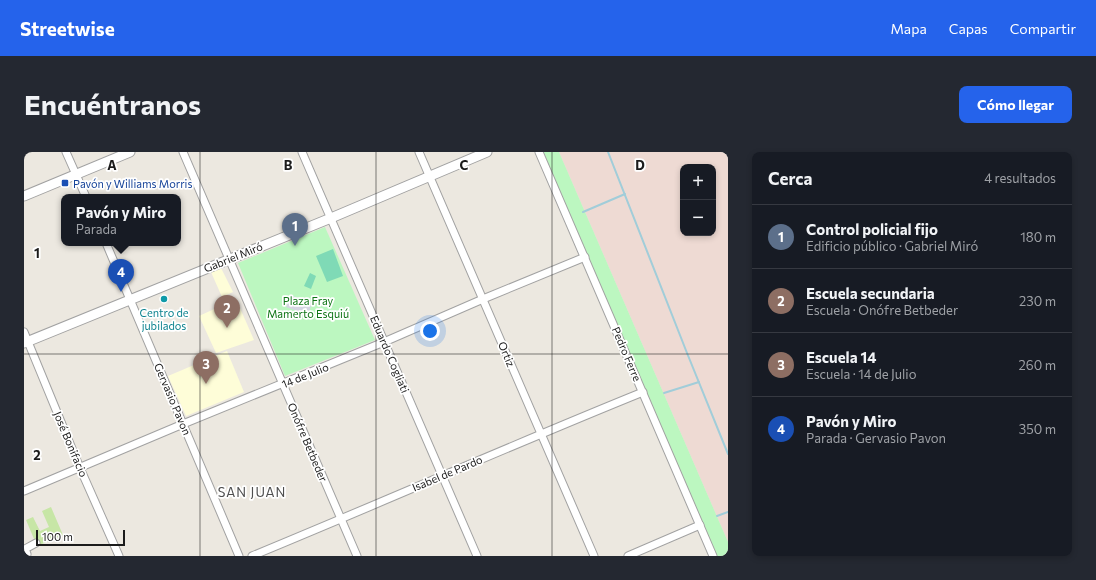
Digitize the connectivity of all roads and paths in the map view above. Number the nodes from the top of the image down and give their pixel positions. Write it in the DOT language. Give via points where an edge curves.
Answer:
graph roads {
  1 [pos="66,152"];
  2 [pos="130,152"];
  3 [pos="183,152"];
  4 [pos="302,152"];
  5 [pos="419,152"];
  6 [pos="487,152"];
  7 [pos="539,152"];
  8 [pos="76,174"];
  9 [pos="430,176"];
  10 [pos="85,194"];
  11 [pos="24,196"];
  12 [pos="331,218"];
  13 [pos="107,246"];
  14 [pos="585,257"];
  15 [pos="229,259"];
  16 [pos="483,299"];
  17 [pos="130,300"];
  18 [pos="24,332"];
  19 [pos="26,342"];
  20 [pos="384,342"];
  21 [pos="283,383"];
  22 [pos="643,392"];
  23 [pos="183,424"];
  24 [pos="541,434"];
  25 [pos="80,468"];
  26 [pos="442,475"];
  27 [pos="24,491"];
  28 [pos="342,519"];
  29 [pos="700,525"];
  30 [pos="36,543"];
  31 [pos="24,555"];
  32 [pos="119,556"];
  33 [pos="239,556"];
  34 [pos="252,556"];
  35 [pos="357,556"];
  36 [pos="476,556"];
  37 [pos="594,556"];
  38 [pos="628,556"];
  39 [pos="713,556"];
  1 -- 8 [label="street"];
  2 -- 8 [label="street"];
  3 -- 15 [label="street, Onófre Betbeder"];
  4 -- 12 [label="street, Eduardo Cogliati"];
  5 -- 9 [label="street, Ortiz"];
  6 -- 9 [label="street, Gabriel Miró"];
  7 -- 14 [label="street, Pedro Ferre"];
  8 -- 10 [label="street"];
  8 -- 11 [label="street"];
  9 -- 12 [label="street, Gabriel Miró"];
  9 -- 16 [label="street, Ortiz"];
  12 -- 15 [label="street, Gabriel Miró"];
  12 -- 20 [label="street, Eduardo Cogliati"];
  13 -- 17 [label="street, Gervasio Pavon"];
  14 -- 16 [label="street, 14 de Julio"];
  14 -- 22 [label="street, Pedro Ferre"];
  15 -- 17 [label="street, Gabriel Miró"];
  15 -- 21 [label="street, Onófre Betbeder"];
  16 -- 20 [label="street, 14 de Julio"];
  16 -- 24 [label="street, Ortiz"];
  17 -- 19 [label="street, Gabriel Miró"];
  17 -- 23 [label="street, Gervasio Pavon"];
  18 -- 19 [label="street, José Bonifacio"];
  19 -- 25 [label="street, José Bonifacio"];
  20 -- 21 [label="street, 14 de Julio"];
  20 -- 26 [label="street, Eduardo Cogliati"];
  21 -- 23 [label="street, 14 de Julio"];
  21 -- 28 [label="street, Onófre Betbeder"];
  22 -- 24 [label="street, Isabel de Pardo"];
  22 -- 29 [label="street, Pedro Ferre"];
  23 -- 25 [label="street, 14 de Julio"];
  23 -- 33 [label="street, Gervasio Pavon"];
  24 -- 26 [label="street, Isabel de Pardo"];
  24 -- 37 [label="street, Ortiz"];
  25 -- 27 [label="street, 14 de Julio"];
  25 -- 32 [label="street, José Bonifacio"];
  26 -- 28 [label="street, Isabel de Pardo"];
  26 -- 36 [label="street, Eduardo Cogliati"];
  28 -- 34 [label="street, Isabel de Pardo"];
  28 -- 35 [label="street, Onófre Betbeder"];
  29 -- 38 [label="street"];
  29 -- 39 [label="street, Pedro Ferre"];
  30 -- 31 [label="street" via="25,549 27,554"];
}
